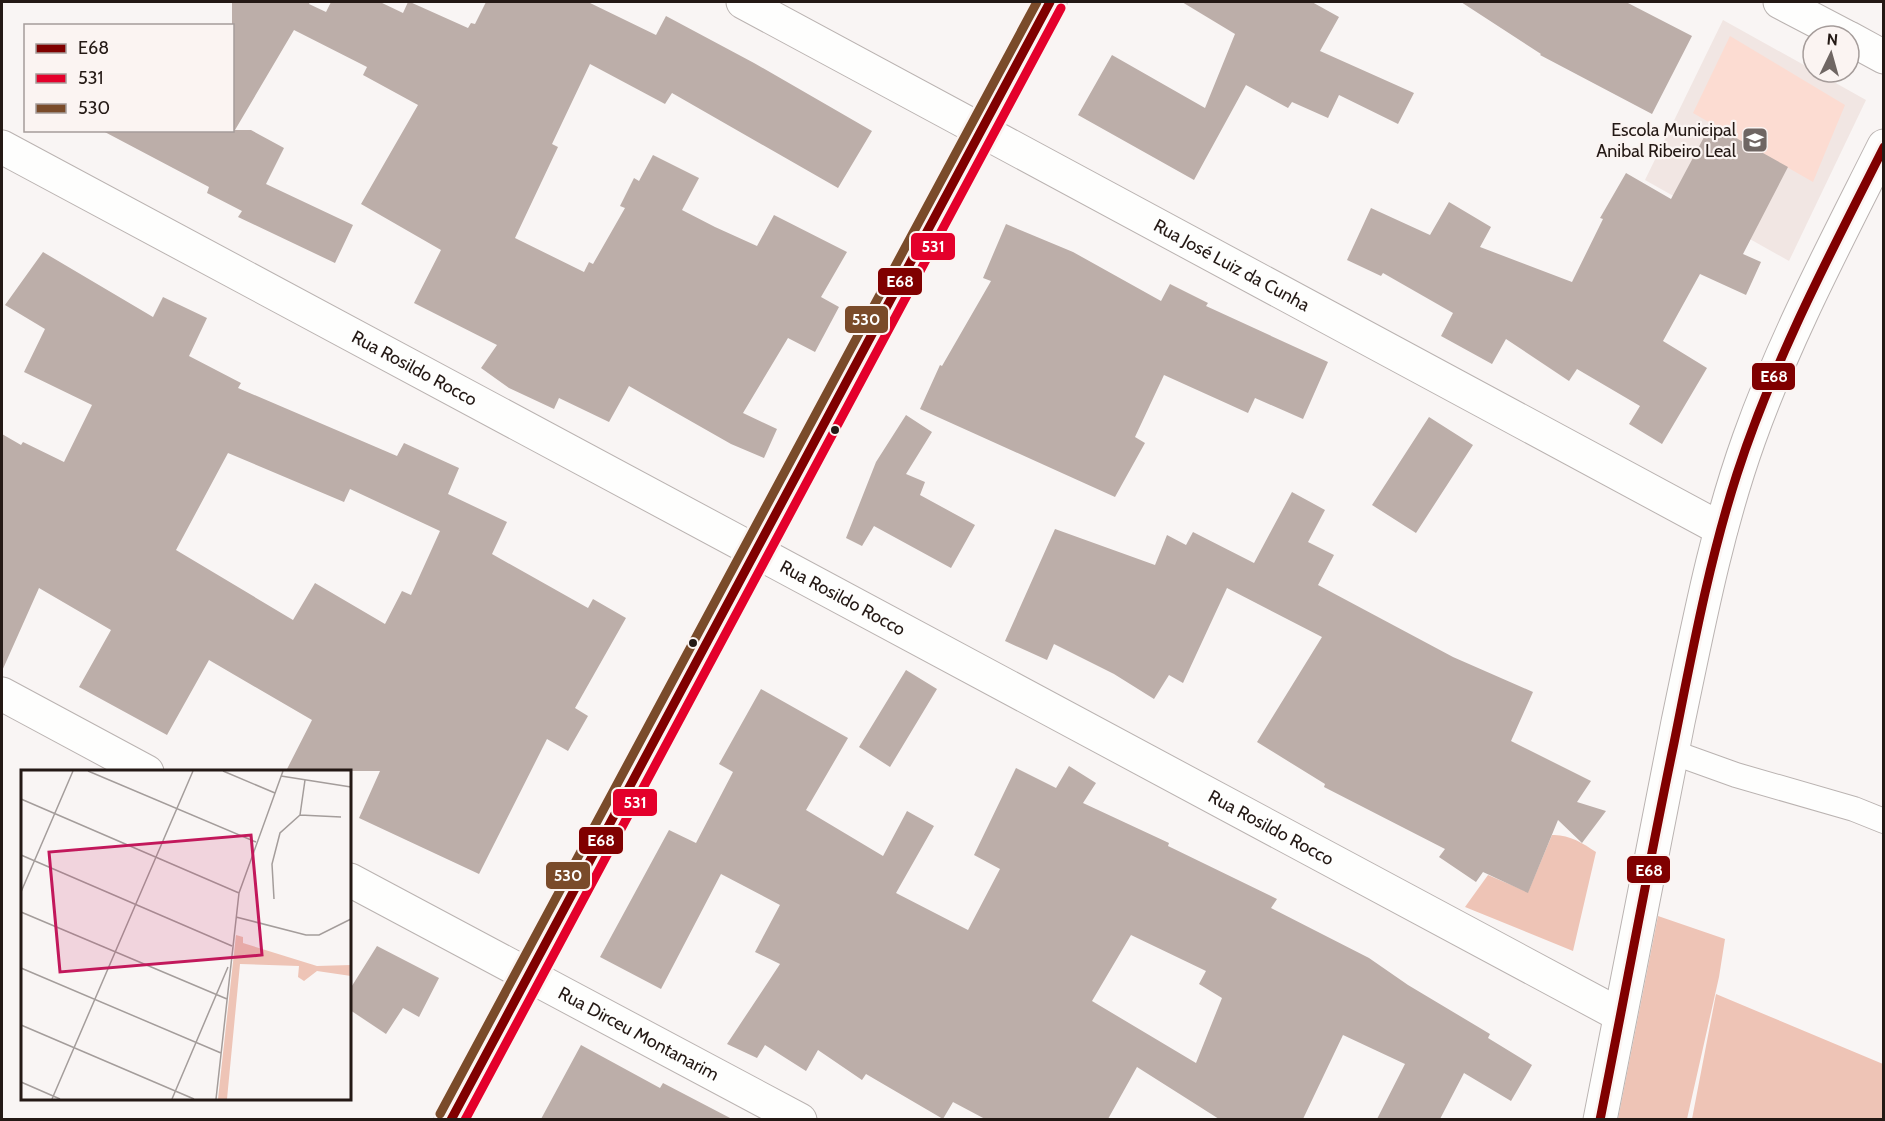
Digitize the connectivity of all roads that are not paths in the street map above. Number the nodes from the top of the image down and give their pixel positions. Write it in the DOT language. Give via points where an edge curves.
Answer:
graph roads {
  1 [pos="743,2"];
  2 [pos="1050,2"];
  3 [pos="1780,2"];
  4 [pos="1822,24"];
  5 [pos="1861,45"];
  6 [pos="1884,57"];
  7 [pos="981,130"];
  8 [pos="1884,146"];
  9 [pos="2,147"];
  10 [pos="1721,529"];
  11 [pos="756,551"];
  12 [pos="2,694"];
  13 [pos="1672,752"];
  14 [pos="145,770"];
  15 [pos="1884,821"];
  16 [pos="351,881"];
  17 [pos="529,975"];
  18 [pos="1620,1016"];
  19 [pos="452,1119"];
  20 [pos="800,1119"];
  21 [pos="1600,1119"];
  1 -- 7 [label="street, Rua José Luiz da Cunha"];
  2 -- 7 [label="street"];
  3 -- 4 [label="street"];
  5 -- 6 [label="street"];
  7 -- 10 [label="street, Rua José Luiz da Cunha"];
  7 -- 11 [label="street"];
  8 -- 10 [label="street" via="1777,363"];
  9 -- 11 [label="street, Rua Rosildo Rocco"];
  10 -- 13 [label="street"];
  11 -- 17 [label="street"];
  11 -- 18 [label="street, Rua Rosildo Rocco"];
  12 -- 14 [label="street"];
  13 -- 15 [label="lane"];
  13 -- 18 [label="street"];
  16 -- 17 [label="street, Rua Dirceu Montanarim"];
  17 -- 19 [label="street"];
  17 -- 20 [label="street, Rua Dirceu Montanarim"];
  18 -- 21 [label="street"];
}
